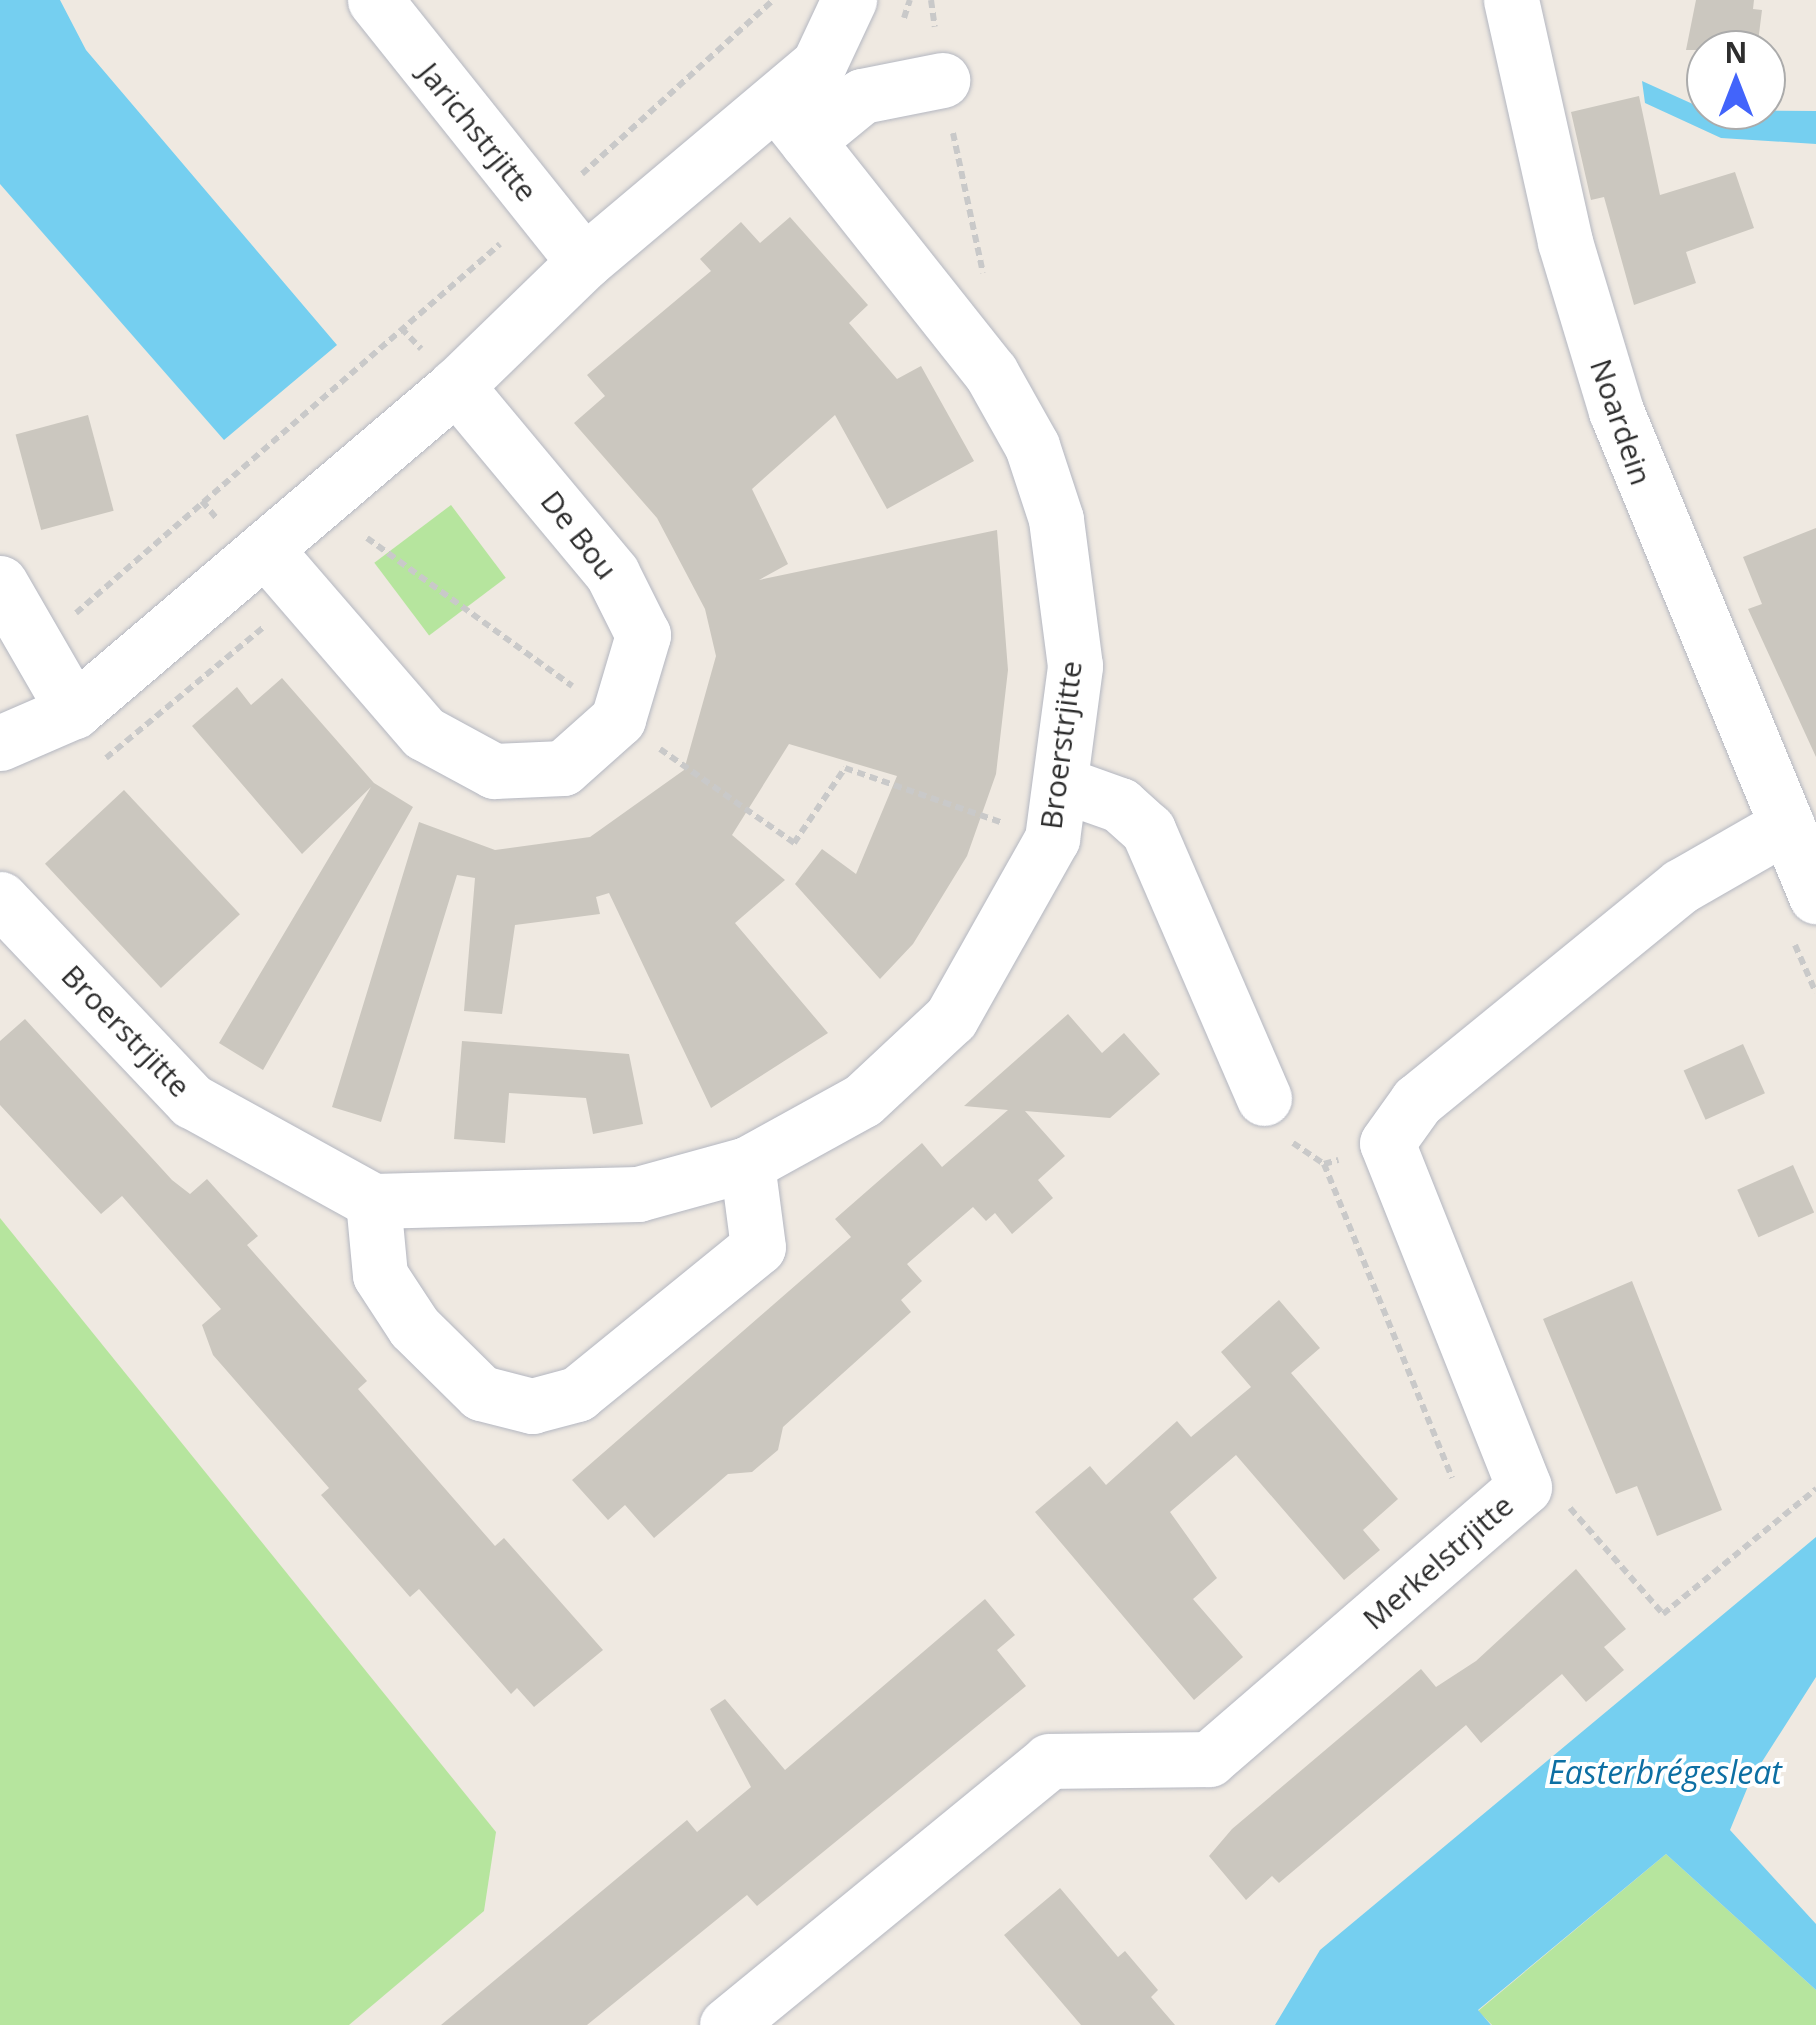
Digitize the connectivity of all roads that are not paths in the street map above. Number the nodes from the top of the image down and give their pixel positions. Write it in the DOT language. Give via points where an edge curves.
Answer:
graph roads {
  1 [pos="374,0"];
  2 [pos="850,0"];
  3 [pos="1511,0"];
  4 [pos="942,80"];
  5 [pos="792,122"];
  6 [pos="584,262"];
  7 [pos="456,386"];
  8 [pos="264,548"];
  9 [pos="0,582"];
  10 [pos="74,711"];
  11 [pos="0,742"];
  12 [pos="1061,784"];
  13 [pos="1786,825"];
  14 [pos="1816,896"];
  15 [pos="0,899"];
  16 [pos="1264,1098"];
  17 [pos="747,1164"];
  18 [pos="373,1201"];
  19 [pos="727,2025"];
  1 -- 6 [label="street, Jarichstrjitte"];
  2 -- 5 [label="street"];
  3 -- 13 [label="street, Noardein" via="1564,242 1616,412"];
  4 -- 5 [label="street" via="862,96"];
  5 -- 6 [label="street"];
  5 -- 12 [label="street, Broerstrjitte" via="991,373 1032,446 1056,519 1073,648"];
  6 -- 7 [label="street"];
  7 -- 8 [label="street"];
  7 -- 8 [label="street, De Bou" via="612,573 643,635 618,719 562,768 494,771 424,733"];
  8 -- 10 [label="street"];
  9 -- 10 [label="street"];
  10 -- 11 [label="street"];
  12 -- 16 [label="street" via="1120,806 1148,830"];
  12 -- 17 [label="street, Broerstrjitte" via="1052,839 951,1018 862,1100"];
  13 -- 14 [label="street, Noardein"];
  13 -- 19 [label="street, Merkelstrjitte" via="1681,886 1417,1101 1387,1144 1524,1488 1209,1759 1049,1761"];
  15 -- 18 [label="street, Broerstrjitte" via="192,1101"];
  17 -- 18 [label="street, Broerstrjitte" via="638,1194"];
  17 -- 18 [label="street" via="758,1247 576,1394 532,1406 481,1393 414,1327 380,1276"];
}
